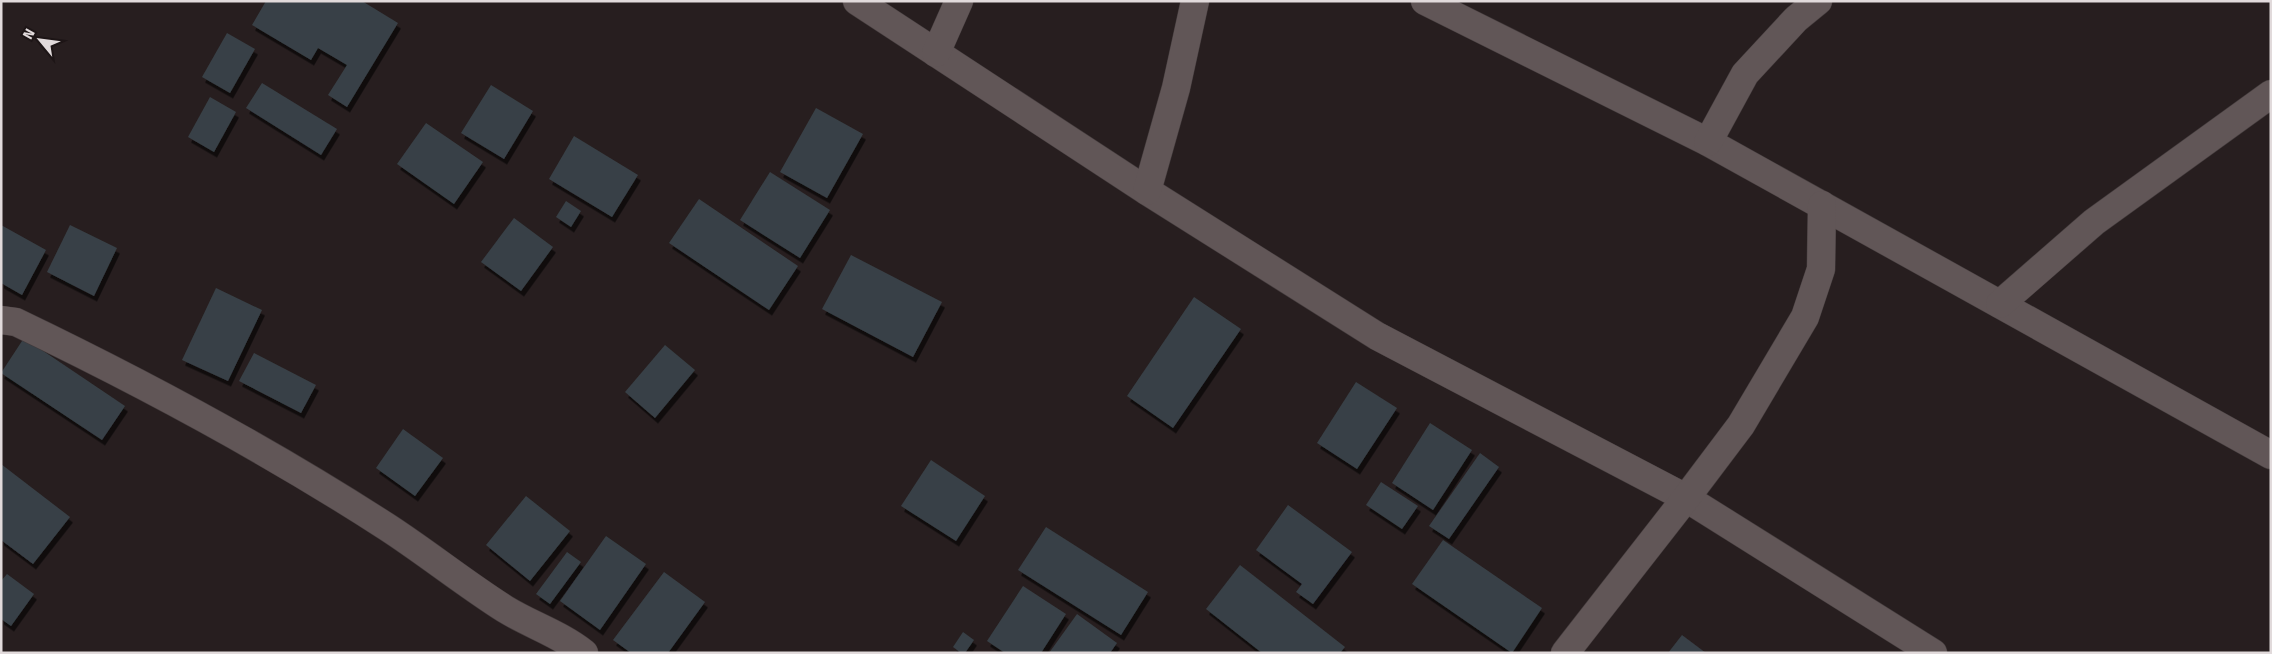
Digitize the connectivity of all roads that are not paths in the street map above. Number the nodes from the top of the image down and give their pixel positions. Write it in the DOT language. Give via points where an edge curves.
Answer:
graph roads {
  1 [pos="858,1"];
  2 [pos="958,1"];
  3 [pos="1195,1"];
  4 [pos="1426,1"];
  5 [pos="1818,1"];
  6 [pos="936,53"];
  7 [pos="2271,94"];
  8 [pos="1708,142"];
  9 [pos="1147,192"];
  10 [pos="1822,205"];
  11 [pos="2000,304"];
  12 [pos="1,320"];
  13 [pos="2271,455"];
  14 [pos="1686,498"];
  15 [pos="584,653"];
  16 [pos="1565,653"];
  17 [pos="1933,653"];
  1 -- 6 [label="street"];
  2 -- 6 [label="street"];
  3 -- 9 [label="street" via="1176,88"];
  4 -- 8 [label="street"];
  5 -- 8 [label="street" via="1796,19 1745,74"];
  6 -- 9 [label="street"];
  7 -- 11 [label="street" via="2094,222"];
  8 -- 10 [label="street"];
  9 -- 14 [label="street" via="1377,336"];
  10 -- 11 [label="street"];
  10 -- 14 [label="street" via="1821,269 1805,317 1741,425"];
  11 -- 13 [label="street"];
  12 -- 15 [label="street" via="16,322 98,361 278,459 388,527 506,609 572,643"];
  14 -- 16 [label="street"];
  14 -- 17 [label="street"];
}
